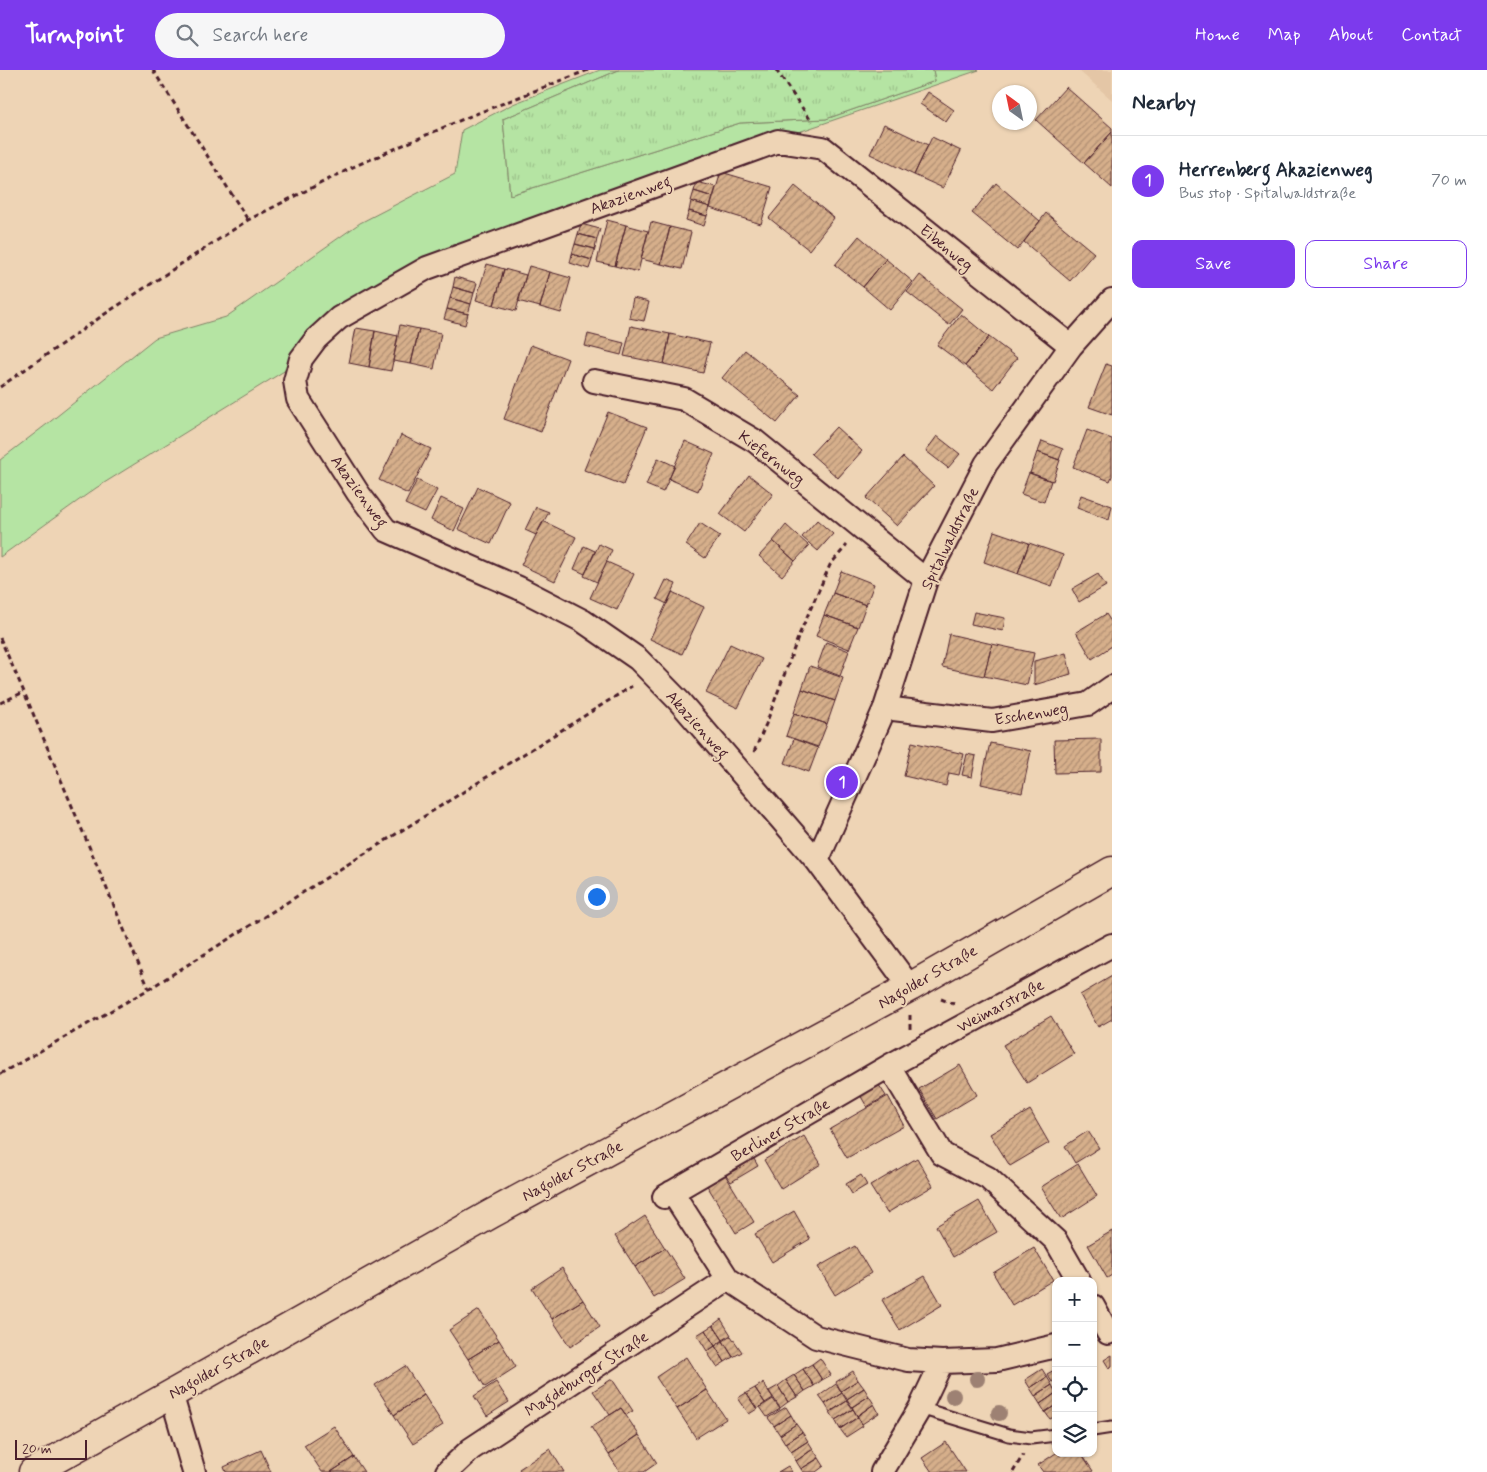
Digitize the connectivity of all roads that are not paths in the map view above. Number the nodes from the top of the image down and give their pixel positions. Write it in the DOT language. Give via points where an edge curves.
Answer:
graph roads {
  1 [pos="823,148"];
  2 [pos="1112,300"];
  3 [pos="1071,346"];
  4 [pos="594,381"];
  5 [pos="926,580"];
  6 [pos="1112,687"];
  7 [pos="885,708"];
  8 [pos="818,861"];
  9 [pos="1112,871"];
  10 [pos="1112,945"];
  11 [pos="910,987"];
  12 [pos="889,1066"];
  13 [pos="1077,1277"];
  14 [pos="728,1279"];
  15 [pos="1097,1316"];
  16 [pos="1104,1334"];
  17 [pos="1052,1347"];
  18 [pos="942,1362"];
  19 [pos="171,1393"];
  20 [pos="920,1408"];
  21 [pos="1112,1427"];
  22 [pos="1097,1429"];
  23 [pos="1052,1435"];
  24 [pos="33,1472"];
  25 [pos="194,1472"];
  26 [pos="447,1472"];
  27 [pos="882,1472"];
  1 -- 3 [label="street, Eibenweg"];
  1 -- 8 [label="street, Akazienweg" via="778,141 427,268 339,318 316,339 301,359 295,381 298,399 358,493 386,530 519,588 583,621 638,659 679,701"];
  2 -- 3 [label="street, Spitalwaldstraße"];
  3 -- 5 [label="street, Spitalwaldstraße" via="986,464"];
  4 -- 5 [label="street, Kiefernweg" via="684,399 755,440"];
  5 -- 7 [label="street, Spitalwaldstraße"];
  6 -- 7 [label="street, Eschenweg" via="1088,704 992,721"];
  7 -- 8 [label="street, Spitalwaldstraße"];
  8 -- 11 [label="street, Akazienweg"];
  9 -- 11 [label="main road, Nagolder Straße"];
  10 -- 12 [label="street, Weimarstraße"];
  11 -- 19 [label="main road, Nagolder Straße" via="490,1214"];
  12 -- 13 [label="street" via="942,1154 988,1178 1050,1234"];
  12 -- 14 [label="street, Berliner Straße" via="668,1194"];
  14 -- 18 [label="street, Berliner Straße" via="816,1337 908,1360"];
  14 -- 26 [label="street, Magdeburger Straße" via="471,1449"];
  15 -- 16 [label="street"];
  17 -- 18 [label="street, Berliner Straße" via="997,1360"];
  18 -- 20 [label="street"];
  19 -- 24 [label="main road, Nagolder Straße"];
  19 -- 25 [label="street"];
  20 -- 23 [label="lane" via="1009,1435 1031,1438"];
  20 -- 27 [label="street"];
  21 -- 22 [label="lane"];
}
